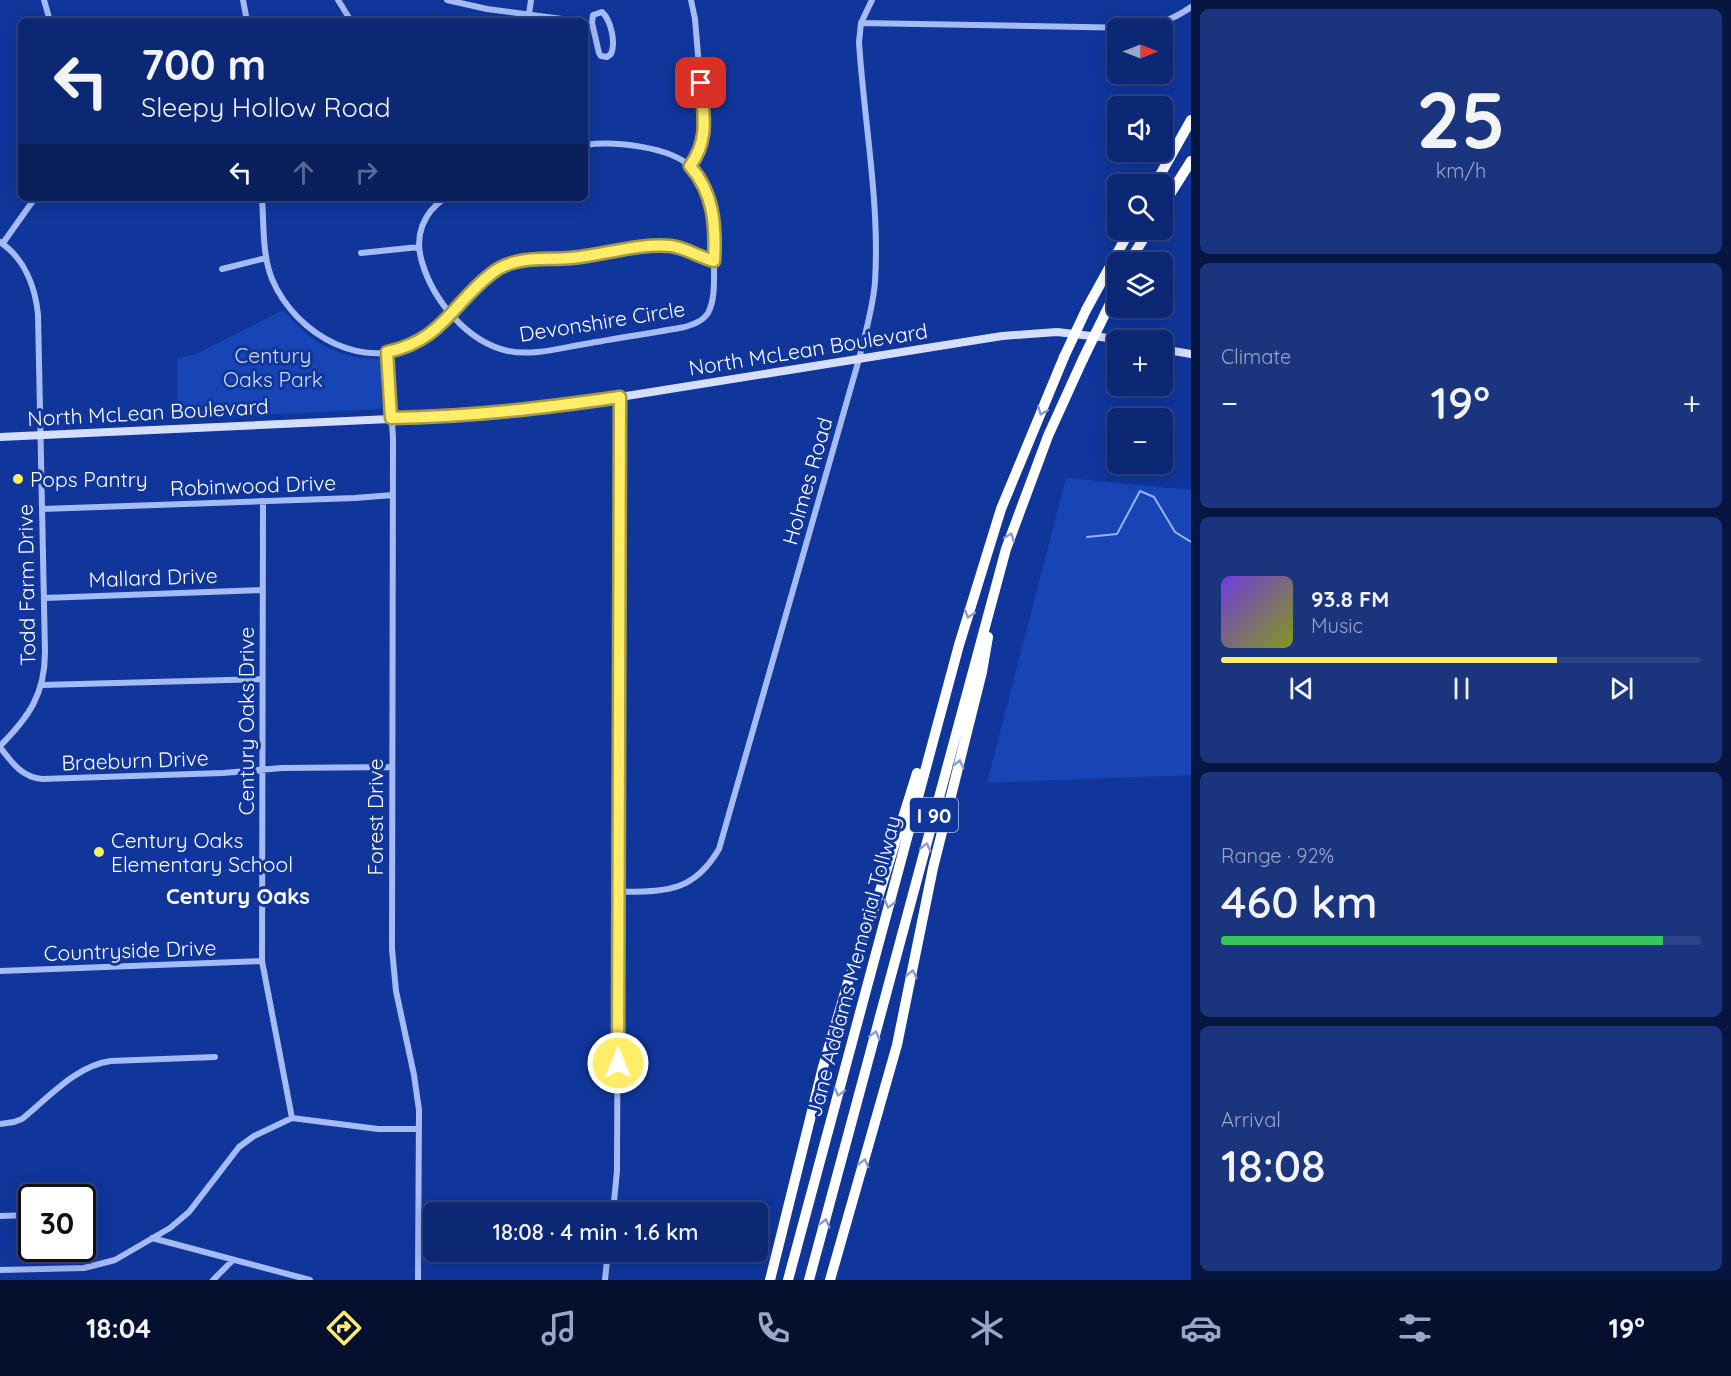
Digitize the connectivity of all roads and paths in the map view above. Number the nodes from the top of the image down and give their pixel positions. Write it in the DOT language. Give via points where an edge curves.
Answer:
graph roads {
  1 [pos="44,0"];
  2 [pos="243,0"];
  3 [pos="338,0"];
  4 [pos="447,0"];
  5 [pos="531,0"];
  6 [pos="692,0"];
  7 [pos="872,0"];
  8 [pos="1191,7"];
  9 [pos="529,17"];
  10 [pos="49,18"];
  11 [pos="246,18"];
  12 [pos="349,18"];
  13 [pos="589,23"];
  14 [pos="861,23"];
  15 [pos="1191,120"];
  16 [pos="588,145"];
  17 [pos="1191,161"];
  18 [pos="690,166"];
  19 [pos="1161,174"];
  20 [pos="1173,190"];
  21 [pos="33,201"];
  22 [pos="262,201"];
  23 [pos="441,201"];
  24 [pos="1124,240"];
  25 [pos="1,242"];
  26 [pos="419,247"];
  27 [pos="361,253"];
  28 [pos="266,258"];
  29 [pos="714,261"];
  30 [pos="222,269"];
  31 [pos="1107,310"];
  32 [pos="452,314"];
  33 [pos="1107,338"];
  34 [pos="1173,351"];
  35 [pos="387,352"];
  36 [pos="1191,354"];
  37 [pos="860,359"];
  38 [pos="620,397"];
  39 [pos="391,418"];
  40 [pos="40,435"];
  41 [pos="0,437"];
  42 [pos="393,495"];
  43 [pos="262,501"];
  44 [pos="42,508"];
  45 [pos="1000,571"];
  46 [pos="263,590"];
  47 [pos="44,598"];
  48 [pos="959,645"];
  49 [pos="262,679"];
  50 [pos="42,686"];
  51 [pos="0,746"];
  52 [pos="392,767"];
  53 [pos="263,770"];
  54 [pos="619,892"];
  55 [pos="262,961"];
  56 [pos="0,971"];
  57 [pos="215,1058"];
  58 [pos="292,1118"];
  59 [pos="0,1124"];
  60 [pos="419,1129"];
  61 [pos="614,1202"];
  62 [pos="18,1215"];
  63 [pos="0,1216"];
  64 [pos="152,1238"];
  65 [pos="233,1260"];
  66 [pos="607,1262"];
  67 [pos="0,1270"];
  68 [pos="213,1280"];
  69 [pos="310,1280"];
  70 [pos="418,1280"];
  71 [pos="605,1280"];
  72 [pos="770,1280"];
  73 [pos="788,1280"];
  74 [pos="809,1280"];
  75 [pos="830,1280"];
  1 -- 10 [label="street"];
  2 -- 11 [label="street"];
  3 -- 12 [label="street"];
  4 -- 9 [label="street"];
  5 -- 9 [label="street"];
  6 -- 18 [label="street" via="704,126 702,146"];
  7 -- 14 [label="street, Holmes Road"];
  8 -- 14 [label="street" via="1161,23 1135,28"];
  13 -- 13 [label="street" via="601,56 609,56 613,45 605,14 596,13"];
  14 -- 37 [label="street, Holmes Road" via="860,53 876,246 872,308"];
  15 -- 19 [label="highway"];
  16 -- 18 [label="street" via="636,146"];
  17 -- 20 [label="highway"];
  18 -- 29 [label="street, Devonshire Circle" via="703,183 712,207"];
  21 -- 25 [label="street"];
  22 -- 28 [label="street"];
  23 -- 26 [label="street, Devonshire Circle" via="425,219"];
  24 -- 48 [label="highway, Jane Addams Memorial Tollway / I 90, one-way, bridge" via="1064,357 1001,509"];
  25 -- 40 [label="street, Todd Farm Drive" via="26,272 36,297"];
  26 -- 27 [label="street"];
  26 -- 32 [label="street, Devonshire Circle" via="432,286"];
  28 -- 30 [label="street"];
  28 -- 35 [label="street" via="284,301 316,333 345,348"];
  29 -- 32 [label="street" via="681,248 660,246 526,260 490,275"];
  29 -- 32 [label="street, Devonshire Circle" via="708,313 685,327 520,352 482,340"];
  45 -- 31 [label="highway, Jane Addams Memorial Tollway / I 90, one-way, bridge" via="1048,436"];
  32 -- 35 [label="street" via="420,341"];
  33 -- 37 [label="main road, North McLean Boulevard" via="1057,332 1002,336"];
  34 -- 36 [label="main road"];
  35 -- 39 [label="street, Forest Drive"];
  37 -- 38 [label="main road, North McLean Boulevard"];
  37 -- 54 [label="street, Holmes Road" via="719,849 705,870 689,883 661,891"];
  38 -- 39 [label="main road, North McLean Boulevard" via="534,410"];
  38 -- 54 [label="street"];
  39 -- 40 [label="main road, North McLean Boulevard"];
  39 -- 42 [label="street, Forest Drive"];
  40 -- 41 [label="main road, North McLean Boulevard"];
  40 -- 44 [label="street, Todd Farm Drive"];
  42 -- 43 [label="street, Robinwood Drive"];
  42 -- 52 [label="street, Forest Drive"];
  43 -- 44 [label="street, Robinwood Drive"];
  43 -- 46 [label="street, Century Oaks Drive"];
  44 -- 47 [label="street, Todd Farm Drive"];
  74 -- 45 [label="highway, Jane Addams Memorial Tollway / I 90, one-way"];
  75 -- 45 [label="highway, one-way" via="897,1045 933,867 982,672"];
  46 -- 47 [label="street, Mallard Drive"];
  46 -- 49 [label="street, Century Oaks Drive"];
  47 -- 50 [label="street, Todd Farm Drive"];
  48 -- 72 [label="highway" via="849,979"];
  48 -- 73 [label="highway, Jane Addams Memorial Tollway / I 90, one-way"];
  49 -- 50 [label="street"];
  49 -- 53 [label="street, Century Oaks Drive"];
  50 -- 51 [label="street, Todd Farm Drive" via="32,709"];
  51 -- 53 [label="street, Braeburn Drive" via="19,770 42,779"];
  52 -- 53 [label="street, Braeburn Drive"];
  52 -- 60 [label="street, Forest Drive" via="392,968 417,1093"];
  53 -- 55 [label="street, Century Oaks Drive"];
  54 -- 61 [label="street"];
  55 -- 56 [label="street, Countryside Drive"];
  55 -- 58 [label="street, Century Oaks Drive"];
  57 -- 59 [label="street" via="95,1064 78,1073 22,1119"];
  58 -- 60 [label="street" via="378,1129"];
  58 -- 64 [label="street" via="239,1147 189,1212"];
  60 -- 70 [label="street, Forest Drive"];
  62 -- 63 [label="street"];
  64 -- 65 [label="street"];
  64 -- 67 [label="street" via="102,1265"];
  65 -- 68 [label="street"];
  65 -- 69 [label="street"];
  66 -- 71 [label="street"];
}
